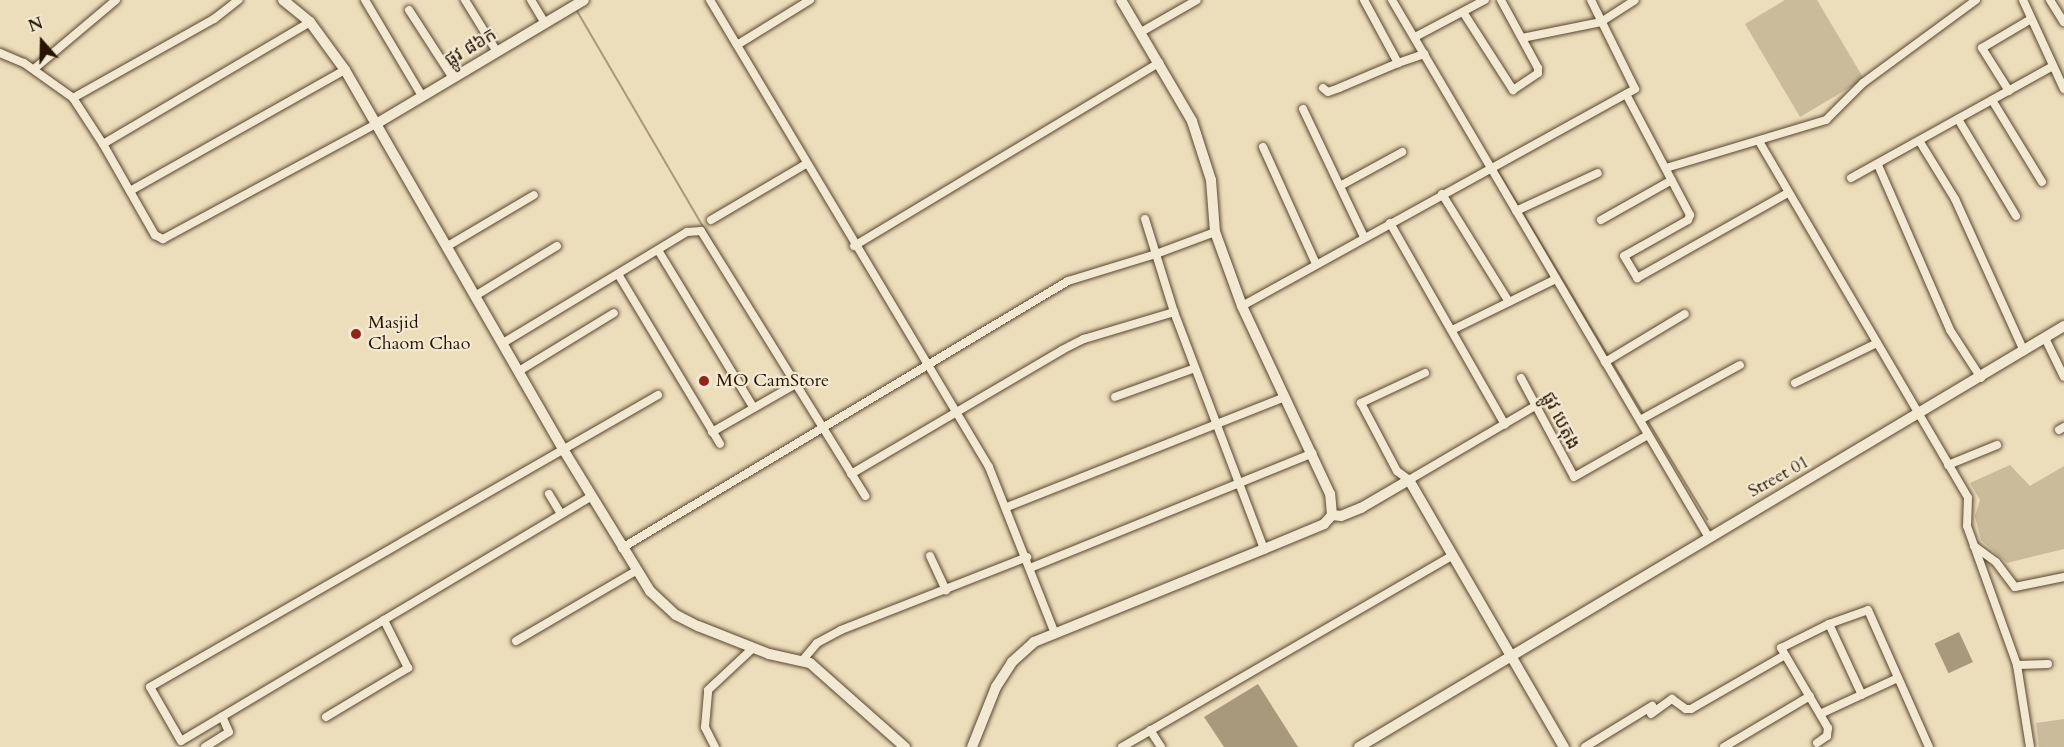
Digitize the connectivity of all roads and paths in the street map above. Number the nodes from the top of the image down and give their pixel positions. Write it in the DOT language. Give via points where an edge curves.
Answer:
graph roads {
  1 [pos="116,0"];
  2 [pos="238,0"];
  3 [pos="284,0"];
  4 [pos="365,0"];
  5 [pos="465,0"];
  6 [pos="531,0"];
  7 [pos="584,0"];
  8 [pos="710,0"];
  9 [pos="810,0"];
  10 [pos="1122,0"];
  11 [pos="1197,0"];
  12 [pos="1364,0"];
  13 [pos="1392,0"];
  14 [pos="1485,0"];
  15 [pos="1501,0"];
  16 [pos="1591,0"];
  17 [pos="1635,0"];
  18 [pos="1976,0"];
  19 [pos="2023,0"];
  20 [pos="2050,0"];
  21 [pos="409,10"];
  22 [pos="1463,12"];
  23 [pos="2031,19"];
  24 [pos="310,22"];
  25 [pos="1601,22"];
  26 [pos="2064,22"];
  27 [pos="545,23"];
  28 [pos="1141,32"];
  29 [pos="1414,37"];
  30 [pos="1522,38"];
  31 [pos="737,45"];
  32 [pos="496,52"];
  33 [pos="0,53"];
  34 [pos="1424,54"];
  35 [pos="1159,63"];
  36 [pos="1398,63"];
  37 [pos="2053,66"];
  38 [pos="34,69"];
  39 [pos="345,70"];
  40 [pos="453,78"];
  41 [pos="1323,88"];
  42 [pos="2064,89"];
  43 [pos="2009,91"];
  44 [pos="1626,94"];
  45 [pos="422,96"];
  46 [pos="73,98"];
  47 [pos="1992,100"];
  48 [pos="1302,109"];
  49 [pos="1958,119"];
  50 [pos="376,124"];
  51 [pos="1920,142"];
  52 [pos="1760,143"];
  53 [pos="103,144"];
  54 [pos="1263,147"];
  55 [pos="1402,152"];
  56 [pos="806,164"];
  57 [pos="1878,165"];
  58 [pos="1489,167"];
  59 [pos="1666,168"];
  60 [pos="1598,173"];
  61 [pos="1851,178"];
  62 [pos="1672,180"];
  63 [pos="2042,182"];
  64 [pos="1340,186"];
  65 [pos="130,191"];
  66 [pos="1788,193"];
  67 [pos="1442,194"];
  68 [pos="534,195"];
  69 [pos="1520,209"];
  70 [pos="2016,216"];
  71 [pos="1145,219"];
  72 [pos="711,220"];
  73 [pos="1601,220"];
  74 [pos="1390,223"];
  75 [pos="1215,232"];
  76 [pos="1364,237"];
  77 [pos="557,246"];
  78 [pos="854,246"];
  79 [pos="446,247"];
  80 [pos="658,250"];
  81 [pos="1156,254"];
  82 [pos="1316,264"];
  83 [pos="618,274"];
  84 [pos="1557,279"];
  85 [pos="475,296"];
  86 [pos="1509,302"];
  87 [pos="1242,306"];
  88 [pos="1174,312"];
  89 [pos="614,313"];
  90 [pos="1685,314"];
  91 [pos="2064,326"];
  92 [pos="1452,330"];
  93 [pos="2045,338"];
  94 [pos="503,343"];
  95 [pos="1875,344"];
  96 [pos="2024,351"];
  97 [pos="1606,361"];
  98 [pos="927,362"];
  99 [pos="1740,364"];
  100 [pos="1195,368"];
  101 [pos="519,371"];
  102 [pos="1425,373"];
  103 [pos="2064,377"];
  104 [pos="1521,378"];
  105 [pos="1981,378"];
  106 [pos="1795,383"];
  107 [pos="794,385"];
  108 [pos="658,395"];
  109 [pos="1114,397"];
  110 [pos="1285,397"];
  111 [pos="1535,406"];
  112 [pos="753,407"];
  113 [pos="956,412"];
  114 [pos="1919,416"];
  115 [pos="1644,418"];
  116 [pos="1216,423"];
  117 [pos="1505,425"];
  118 [pos="823,429"];
  119 [pos="712,432"];
  120 [pos="1648,435"];
  121 [pos="720,444"];
  122 [pos="1997,445"];
  123 [pos="563,449"];
  124 [pos="1313,453"];
  125 [pos="1948,465"];
  126 [pos="851,474"];
  127 [pos="1409,480"];
  128 [pos="1238,484"];
  129 [pos="549,494"];
  130 [pos="592,496"];
  131 [pos="865,496"];
  132 [pos="1007,507"];
  133 [pos="561,514"];
  134 [pos="1332,515"];
  135 [pos="1708,536"];
  136 [pos="1974,546"];
  137 [pos="622,548"];
  138 [pos="1264,549"];
  139 [pos="930,556"];
  140 [pos="1452,556"];
  141 [pos="1027,558"];
  142 [pos="1030,568"];
  143 [pos="636,571"];
  144 [pos="2064,577"];
  145 [pos="946,590"];
  146 [pos="384,620"];
  147 [pos="1829,624"];
  148 [pos="1054,631"];
  149 [pos="516,641"];
  150 [pos="753,648"];
  151 [pos="1785,655"];
  152 [pos="1511,657"];
  153 [pos="802,661"];
  154 [pos="2048,664"];
  155 [pos="2017,665"];
  156 [pos="1898,678"];
  157 [pos="1862,695"];
  158 [pos="1810,696"];
  159 [pos="1820,714"];
  160 [pos="222,716"];
  161 [pos="326,717"];
  162 [pos="1150,730"];
  163 [pos="1815,746"];
  164 [pos="206,747"];
  165 [pos="715,747"];
  166 [pos="905,747"];
  167 [pos="972,747"];
  168 [pos="1122,747"];
  169 [pos="1161,747"];
  170 [pos="1359,747"];
  171 [pos="1564,747"];
  172 [pos="1586,747"];
  173 [pos="1724,747"];
  174 [pos="1929,747"];
  175 [pos="2030,747"];
  1 -- 38 [label="street"];
  2 -- 46 [label="street" via="214,19"];
  3 -- 24 [label="street"];
  4 -- 45 [label="street"];
  5 -- 32 [label="street"];
  6 -- 27 [label="street"];
  7 -- 27 [label="street, ផ្លូវ ៨៦ក"];
  8 -- 31 [label="street"];
  9 -- 31 [label="street"];
  10 -- 28 [label="street"];
  11 -- 28 [label="street"];
  12 -- 36 [label="street"];
  13 -- 29 [label="street"];
  14 -- 22 [label="street"];
  15 -- 30 [label="street"];
  16 -- 25 [label="street"];
  17 -- 25 [label="street"];
  18 -- 52 [label="street" via="1863,83 1832,116"];
  19 -- 23 [label="street"];
  20 -- 26 [label="street"];
  21 -- 40 [label="street"];
  22 -- 29 [label="street"];
  22 -- 30 [label="street" via="1513,90 1538,73"];
  23 -- 37 [label="street"];
  23 -- 43 [label="street" via="1982,48"];
  24 -- 39 [label="street"];
  24 -- 53 [label="street"];
  25 -- 30 [label="street"];
  25 -- 44 [label="street" via="1635,88"];
  27 -- 32 [label="street, ផ្លូវ ៨៦ក"];
  28 -- 35 [label="street"];
  29 -- 34 [label="street"];
  31 -- 56 [label="street"];
  32 -- 40 [label="street, ផ្លូវ ៨៦ក"];
  33 -- 38 [label="street"];
  34 -- 36 [label="street"];
  34 -- 58 [label="street"];
  35 -- 75 [label="street" via="1192,121 1210,180"];
  35 -- 78 [label="street"];
  36 -- 41 [label="street" via="1328,92"];
  37 -- 42 [label="street"];
  37 -- 43 [label="street"];
  38 -- 46 [label="street"];
  39 -- 50 [label="street"];
  39 -- 65 [label="street"];
  40 -- 45 [label="street, ផ្លូវ ៨៦ក"];
  43 -- 47 [label="street"];
  44 -- 58 [label="street"];
  44 -- 59 [label="street"];
  45 -- 50 [label="street, ផ្លូវ ៨៦ក"];
  46 -- 53 [label="street"];
  47 -- 49 [label="street"];
  47 -- 63 [label="street"];
  48 -- 64 [label="street"];
  49 -- 51 [label="street"];
  49 -- 70 [label="street"];
  50 -- 65 [label="street" via="163,239 155,235"];
  50 -- 79 [label="street"];
  51 -- 57 [label="street"];
  51 -- 96 [label="street" via="1955,199"];
  52 -- 59 [label="street" via="1688,159"];
  52 -- 66 [label="street"];
  53 -- 65 [label="street"];
  54 -- 82 [label="street"];
  55 -- 64 [label="street"];
  56 -- 72 [label="street"];
  56 -- 78 [label="street"];
  57 -- 61 [label="street"];
  57 -- 105 [label="street" via="1950,330"];
  58 -- 67 [label="street"];
  58 -- 69 [label="street"];
  59 -- 62 [label="street"];
  60 -- 69 [label="street"];
  62 -- 66 [label="street" via="1690,218 1624,256 1637,278"];
  62 -- 73 [label="street"];
  64 -- 76 [label="street"];
  66 -- 95 [label="street"];
  67 -- 74 [label="street"];
  67 -- 86 [label="street"];
  68 -- 79 [label="street"];
  69 -- 84 [label="street"];
  71 -- 81 [label="street"];
  74 -- 76 [label="street"];
  74 -- 92 [label="street"];
  75 -- 81 [label="street"];
  75 -- 87 [label="street"];
  76 -- 82 [label="street"];
  77 -- 85 [label="street"];
  78 -- 98 [label="street"];
  79 -- 85 [label="street"];
  80 -- 83 [label="street"];
  80 -- 107 [label="street" via="687,232 698,230 705,234"];
  80 -- 112 [label="street"];
  81 -- 88 [label="street"];
  81 -- 98 [label="street" via="1068,281"];
  82 -- 87 [label="street"];
  83 -- 94 [label="street"];
  83 -- 119 [label="street"];
  84 -- 86 [label="street"];
  84 -- 97 [label="street"];
  85 -- 94 [label="street"];
  86 -- 92 [label="street"];
  87 -- 110 [label="street"];
  88 -- 100 [label="street"];
  88 -- 113 [label="street" via="1084,339"];
  89 -- 101 [label="street"];
  90 -- 97 [label="street"];
  91 -- 93 [label="street, Street 01"];
  92 -- 117 [label="street"];
  93 -- 96 [label="street, Street 01"];
  93 -- 103 [label="street"];
  94 -- 101 [label="street"];
  95 -- 106 [label="street"];
  95 -- 114 [label="street"];
  96 -- 105 [label="street, Street 01"];
  97 -- 115 [label="street"];
  98 -- 113 [label="street"];
  98 -- 118 [label="street"];
  99 -- 115 [label="street"];
  100 -- 109 [label="street"];
  100 -- 116 [label="street"];
  101 -- 123 [label="street"];
  102 -- 127 [label="street" via="1361,403 1397,471"];
  104 -- 111 [label="street, ផ្លូវ បេតុង"];
  105 -- 114 [label="street, Street 01"];
  107 -- 112 [label="street"];
  107 -- 118 [label="street"];
  108 -- 123 [label="street"];
  110 -- 116 [label="street"];
  110 -- 124 [label="street"];
  111 -- 117 [label="street"];
  111 -- 120 [label="street, ផ្លូវ បេតុង" via="1574,477"];
  112 -- 119 [label="street"];
  113 -- 126 [label="street"];
  113 -- 132 [label="street"];
  114 -- 125 [label="street"];
  114 -- 135 [label="street, Street 01"];
  115 -- 120 [label="street"];
  116 -- 128 [label="street"];
  116 -- 132 [label="street"];
  117 -- 127 [label="street"];
  118 -- 126 [label="street"];
  118 -- 137 [label="street"];
  119 -- 121 [label="street"];
  120 -- 135 [label="street"];
  122 -- 125 [label="street"];
  123 -- 130 [label="street"];
  123 -- 160 [label="street" via="150,687 181,741"];
  124 -- 128 [label="street"];
  124 -- 134 [label="street" via="1330,494"];
  125 -- 136 [label="street" via="1970,503 1966,521"];
  126 -- 131 [label="street"];
  127 -- 134 [label="street" via="1361,508 1341,516"];
  127 -- 140 [label="street"];
  128 -- 138 [label="street"];
  128 -- 142 [label="street"];
  129 -- 133 [label="street"];
  130 -- 133 [label="street"];
  130 -- 137 [label="street"];
  132 -- 141 [label="street"];
  133 -- 146 [label="street"];
  134 -- 138 [label="street" via="1324,524"];
  135 -- 152 [label="street, Street 01"];
  136 -- 144 [label="street" via="1996,562 2015,588"];
  136 -- 155 [label="street"];
  137 -- 143 [label="street"];
  138 -- 148 [label="street"];
  139 -- 145 [label="street"];
  140 -- 152 [label="street"];
  140 -- 162 [label="street"];
  141 -- 142 [label="street"];
  141 -- 145 [label="street"];
  142 -- 148 [label="street"];
  143 -- 149 [label="street"];
  143 -- 150 [label="street" via="676,615"];
  145 -- 153 [label="street" via="841,630 818,643"];
  146 -- 160 [label="street"];
  146 -- 161 [label="street" via="408,668"];
  147 -- 151 [label="street" via="1781,648"];
  147 -- 156 [label="street" via="1868,610"];
  147 -- 157 [label="street"];
  148 -- 167 [label="street" via="1023,651 1003,674 985,707"];
  150 -- 153 [label="street"];
  150 -- 165 [label="street" via="708,690 705,727"];
  151 -- 158 [label="street"];
  151 -- 172 [label="street" via="1691,709 1672,699"];
  152 -- 170 [label="street, Street 01"];
  152 -- 171 [label="street"];
  153 -- 166 [label="street" via="819,669"];
  154 -- 155 [label="street"];
  155 -- 175 [label="street"];
  156 -- 157 [label="street"];
  156 -- 174 [label="street"];
  157 -- 159 [label="street"];
  158 -- 159 [label="street"];
  158 -- 173 [label="street"];
  159 -- 163 [label="street" via="1829,732"];
  160 -- 164 [label="street" via="229,732"];
  162 -- 168 [label="street"];
  162 -- 169 [label="street"];
}
